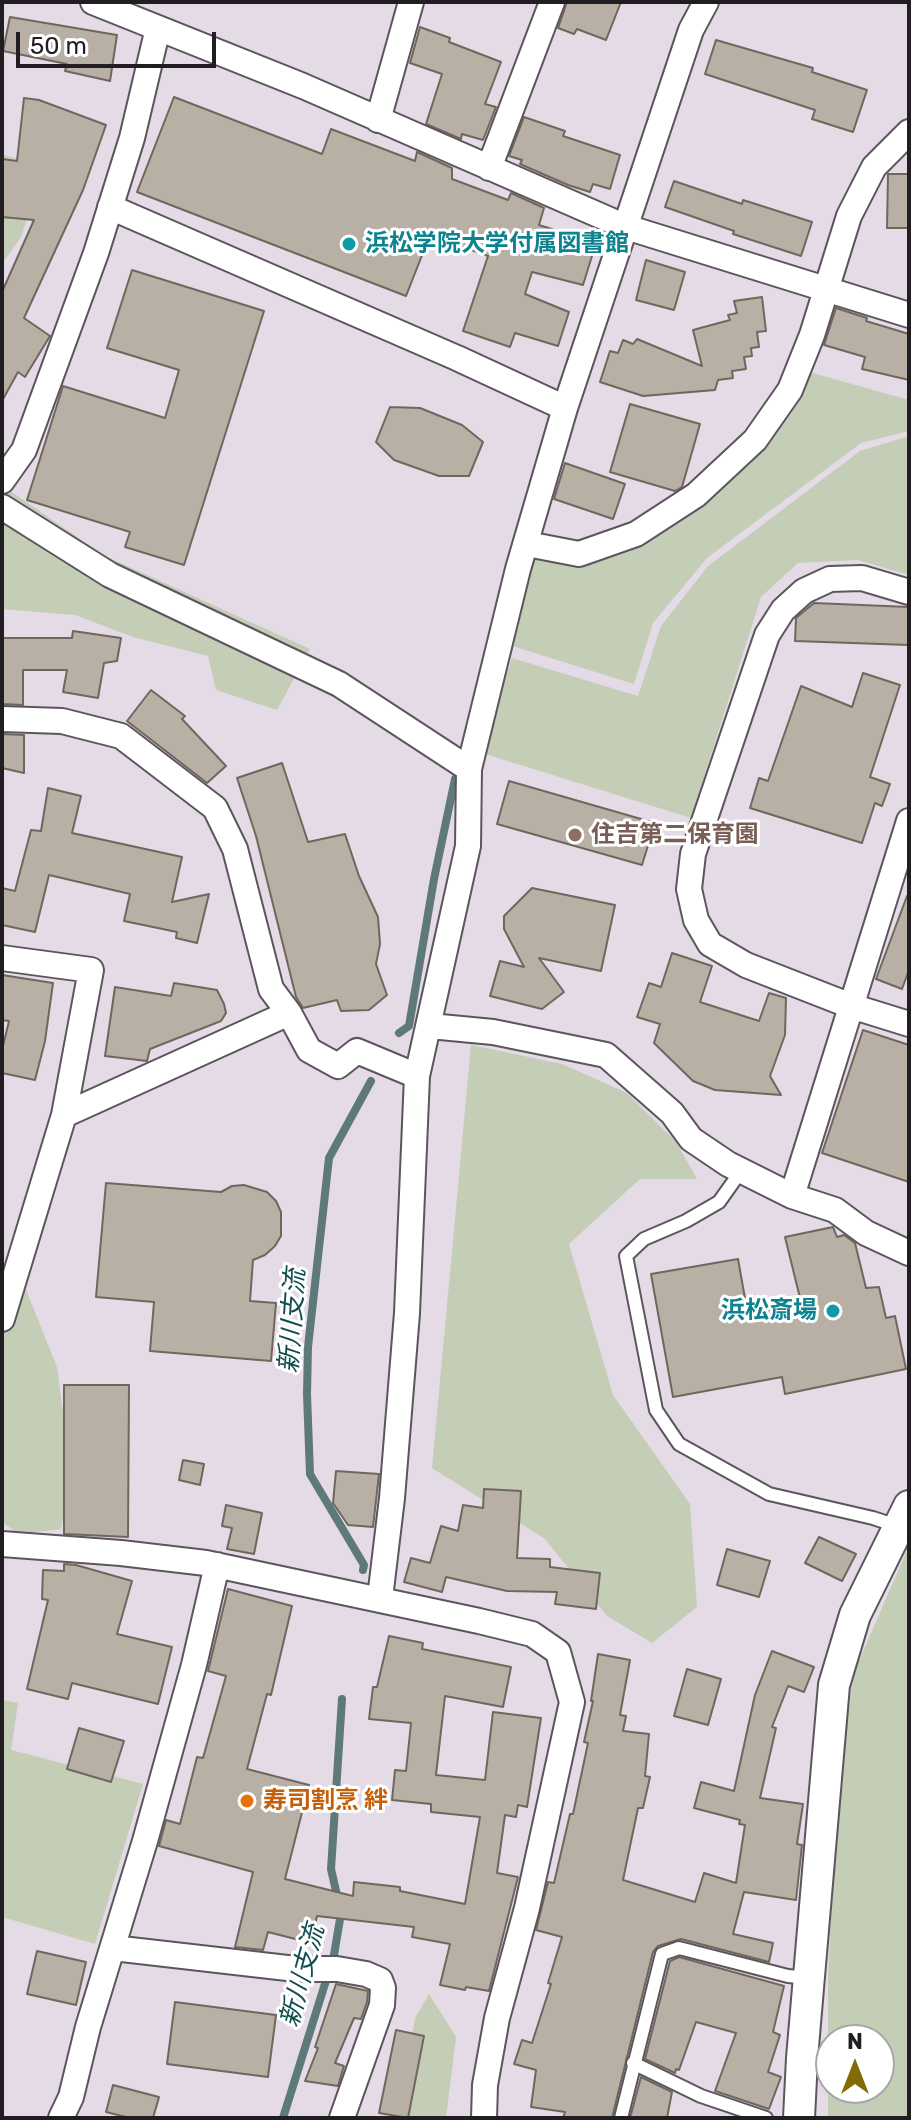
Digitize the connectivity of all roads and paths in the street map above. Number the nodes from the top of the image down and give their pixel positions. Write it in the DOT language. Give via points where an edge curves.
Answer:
graph roads {
  1 [pos="93,2"];
  2 [pos="411,2"];
  3 [pos="552,2"];
  4 [pos="706,2"];
  5 [pos="158,28"];
  6 [pos="378,120"];
  7 [pos="909,132"];
  8 [pos="489,168"];
  9 [pos="110,207"];
  10 [pos="626,227"];
  11 [pos="825,289"];
  12 [pos="909,315"];
  13 [pos="565,408"];
  14 [pos="2,481"];
  15 [pos="2,507"];
  16 [pos="527,544"];
  17 [pos="909,592"];
  18 [pos="2,719"];
  19 [pos="469,769"];
  20 [pos="909,821"];
  21 [pos="2,958"];
  22 [pos="851,1006"];
  23 [pos="289,1013"];
  24 [pos="909,1024"];
  25 [pos="430,1026"];
  26 [pos="417,1076"];
  27 [pos="64,1115"];
  28 [pos="741,1171"];
  29 [pos="792,1196"];
  30 [pos="909,1253"];
  31 [pos="2,1319"];
  32 [pos="903,1516"];
  33 [pos="2,1544"];
  34 [pos="217,1565"];
  35 [pos="380,1598"];
  36 [pos="113,1948"];
  37 [pos="809,1978"];
  38 [pos="633,2063"];
  39 [pos="61,2118"];
  40 [pos="342,2118"];
  41 [pos="484,2118"];
  42 [pos="621,2118"];
  43 [pos="766,2118"];
  44 [pos="799,2118"];
  1 -- 5 [label="street"];
  2 -- 6 [label="street"];
  3 -- 8 [label="street"];
  4 -- 10 [label="street" via="691,30"];
  5 -- 6 [label="street"];
  5 -- 9 [label="street"];
  6 -- 8 [label="street"];
  7 -- 11 [label="street" via="874,167 849,216"];
  8 -- 10 [label="street"];
  9 -- 13 [label="street"];
  9 -- 14 [label="street" via="24,450"];
  10 -- 11 [label="street"];
  10 -- 13 [label="street"];
  11 -- 12 [label="street"];
  11 -- 16 [label="street" via="790,390 755,440 696,495 636,534 579,554"];
  13 -- 16 [label="street"];
  15 -- 19 [label="street" via="110,575 339,684"];
  16 -- 19 [label="street"];
  17 -- 22 [label="street" via="862,578 830,579 804,591 783,610 767,635 693,854 689,889 696,920 710,944 746,965"];
  18 -- 23 [label="street" via="62,721 121,736 215,808 235,849 271,989"];
  19 -- 25 [label="street" via="468,846"];
  20 -- 22 [label="street"];
  21 -- 27 [label="street" via="91,970"];
  22 -- 24 [label="street"];
  22 -- 29 [label="street"];
  23 -- 26 [label="street" via="309,1050 338,1066 357,1051"];
  23 -- 27 [label="street"];
  25 -- 26 [label="street"];
  25 -- 28 [label="street" via="493,1032 606,1055 672,1113 691,1139"];
  26 -- 35 [label="street" via="407,1313"];
  27 -- 31 [label="street"];
  28 -- 29 [label="street"];
  28 -- 32 [label="lane" via="719,1202 644,1239 626,1256 656,1410 679,1444 769,1494 873,1518"];
  29 -- 30 [label="street" via="835,1210 866,1233"];
  32 -- 37 [label="street" via="855,1615 834,1685"];
  33 -- 34 [label="street"];
  34 -- 35 [label="street"];
  34 -- 36 [label="street" via="194,1665"];
  35 -- 41 [label="street" via="532,1634 558,1652 572,1702 497,2018"];
  36 -- 39 [label="street"];
  36 -- 40 [label="street" via="327,1969 380,1980 382,2005"];
  37 -- 38 [label="lane" via="679,1948 662,1954"];
  37 -- 44 [label="street"];
  38 -- 42 [label="lane"];
  38 -- 43 [label="lane" via="701,2096"];
}
